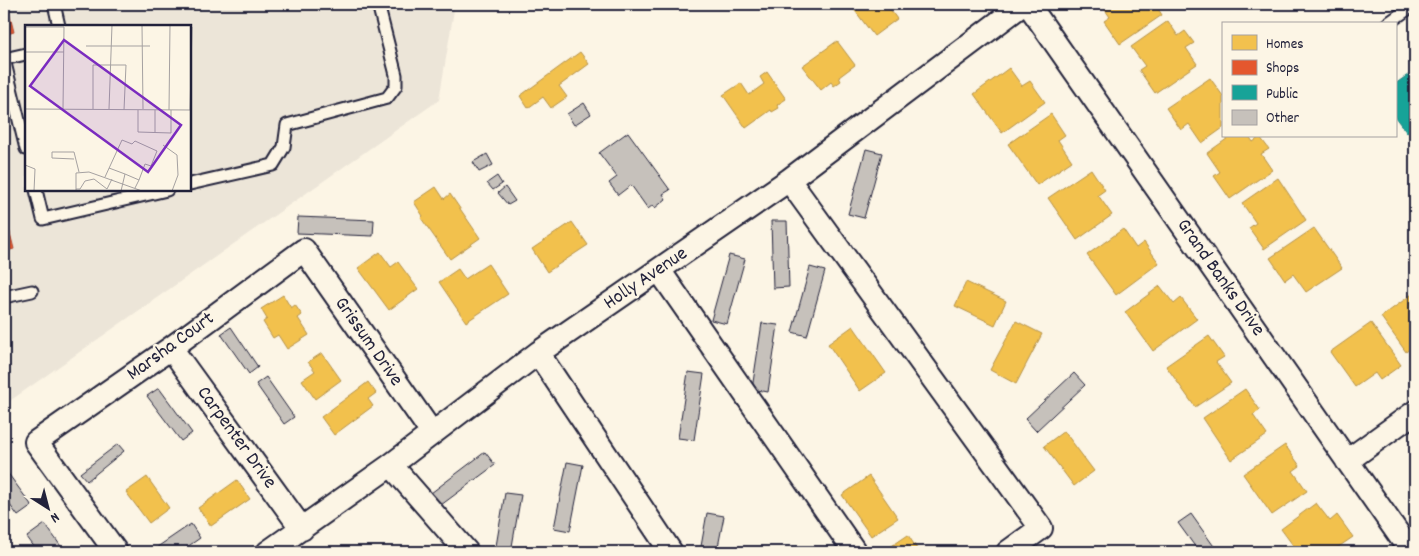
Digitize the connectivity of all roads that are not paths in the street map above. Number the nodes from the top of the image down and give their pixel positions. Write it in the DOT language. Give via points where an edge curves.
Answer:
graph roads {
  1 [pos="54,4"];
  2 [pos="378,4"];
  3 [pos="1023,4"];
  4 [pos="1028,4"];
  5 [pos="1415,4"];
  6 [pos="1390,22"];
  7 [pos="59,25"];
  8 [pos="25,54"];
  9 [pos="25,145"];
  10 [pos="789,180"];
  11 [pos="191,184"];
  12 [pos="36,191"];
  13 [pos="163,191"];
  14 [pos="304,250"];
  15 [pos="659,270"];
  16 [pos="32,291"];
  17 [pos="4,297"];
  18 [pos="171,348"];
  19 [pos="538,353"];
  20 [pos="1415,412"];
  21 [pos="432,433"];
  22 [pos="1347,461"];
  23 [pos="391,465"];
  24 [pos="302,528"];
  25 [pos="116,552"];
  26 [pos="268,552"];
  27 [pos="467,552"];
  28 [pos="671,552"];
  29 [pos="855,552"];
  30 [pos="1008,552"];
  31 [pos="1411,552"];
  1 -- 7 [label="lane"];
  2 -- 11 [label="lane" via="396,75 396,86 387,98 287,125 284,147 273,165"];
  3 -- 10 [label="street, Holly Avenue"];
  4 -- 22 [label="street, Grand Banks Drive"];
  5 -- 6 [label="lane"];
  8 -- 9 [label="lane" via="4,59"];
  10 -- 15 [label="street, Holly Avenue"];
  10 -- 30 [label="street" via="1041,528"];
  12 -- 13 [label="lane" via="43,219"];
  14 -- 18 [label="street, Marsha Court"];
  14 -- 21 [label="street, Grissum Drive"];
  15 -- 19 [label="street, Holly Avenue"];
  15 -- 29 [label="street"];
  16 -- 17 [label="lane"];
  18 -- 24 [label="street, Carpenter Drive"];
  18 -- 25 [label="street, Marsha Court" via="36,442"];
  19 -- 21 [label="street, Holly Avenue"];
  19 -- 28 [label="street"];
  20 -- 22 [label="street"];
  21 -- 23 [label="street, Holly Avenue"];
  22 -- 31 [label="street, Grand Banks Drive"];
  23 -- 24 [label="street, Holly Avenue"];
  23 -- 27 [label="street"];
  24 -- 26 [label="street, Holly Avenue"];
}
